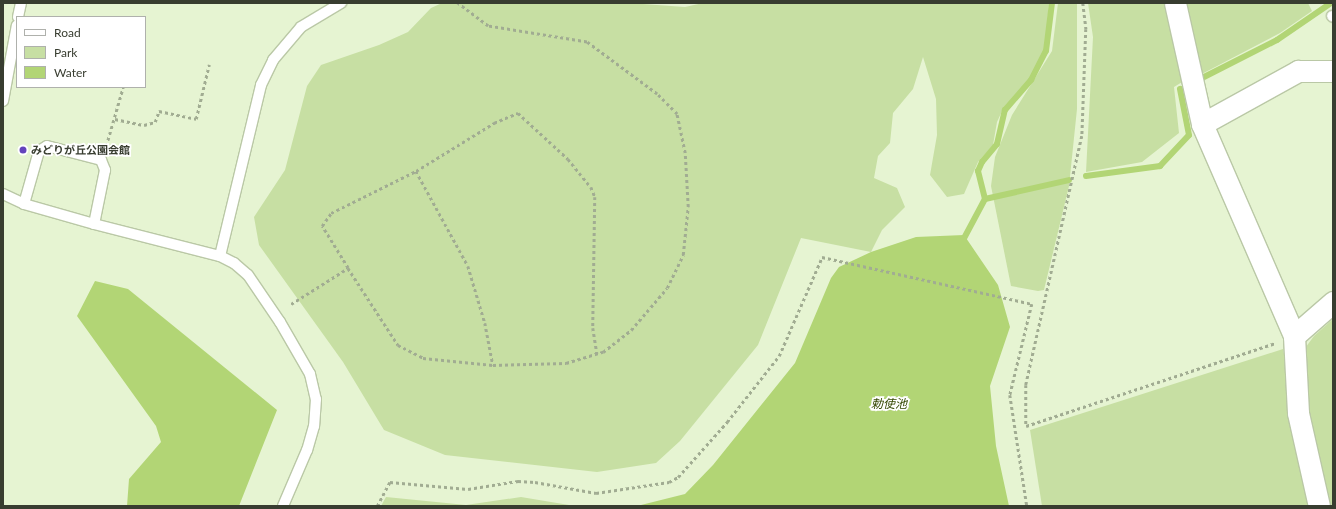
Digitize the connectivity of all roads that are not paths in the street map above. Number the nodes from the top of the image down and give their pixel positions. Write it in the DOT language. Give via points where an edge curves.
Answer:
graph roads {
  1 [pos="21,3"];
  2 [pos="341,3"];
  3 [pos="1175,3"];
  4 [pos="18,16"];
  5 [pos="16,30"];
  6 [pos="1333,71"];
  7 [pos="3,101"];
  8 [pos="1202,124"];
  9 [pos="3,194"];
  10 [pos="24,204"];
  11 [pos="94,224"];
  12 [pos="220,256"];
  13 [pos="1333,302"];
  14 [pos="1294,336"];
  15 [pos="283,506"];
  16 [pos="1319,506"];
  1 -- 4 [label="lane"];
  2 -- 12 [label="lane" via="301,27 283,46 270,66 261,85"];
  3 -- 8 [label="street"];
  5 -- 7 [label="lane"];
  6 -- 8 [label="street" via="1298,71"];
  8 -- 14 [label="street"];
  9 -- 10 [label="lane"];
  10 -- 11 [label="lane"];
  10 -- 11 [label="lane" via="39,151 47,146 101,160 105,170"];
  11 -- 12 [label="lane"];
  12 -- 15 [label="lane" via="248,275 280,322 310,374 316,399 314,426 307,450"];
  13 -- 14 [label="street"];
  14 -- 16 [label="street" via="1298,413"];
}
